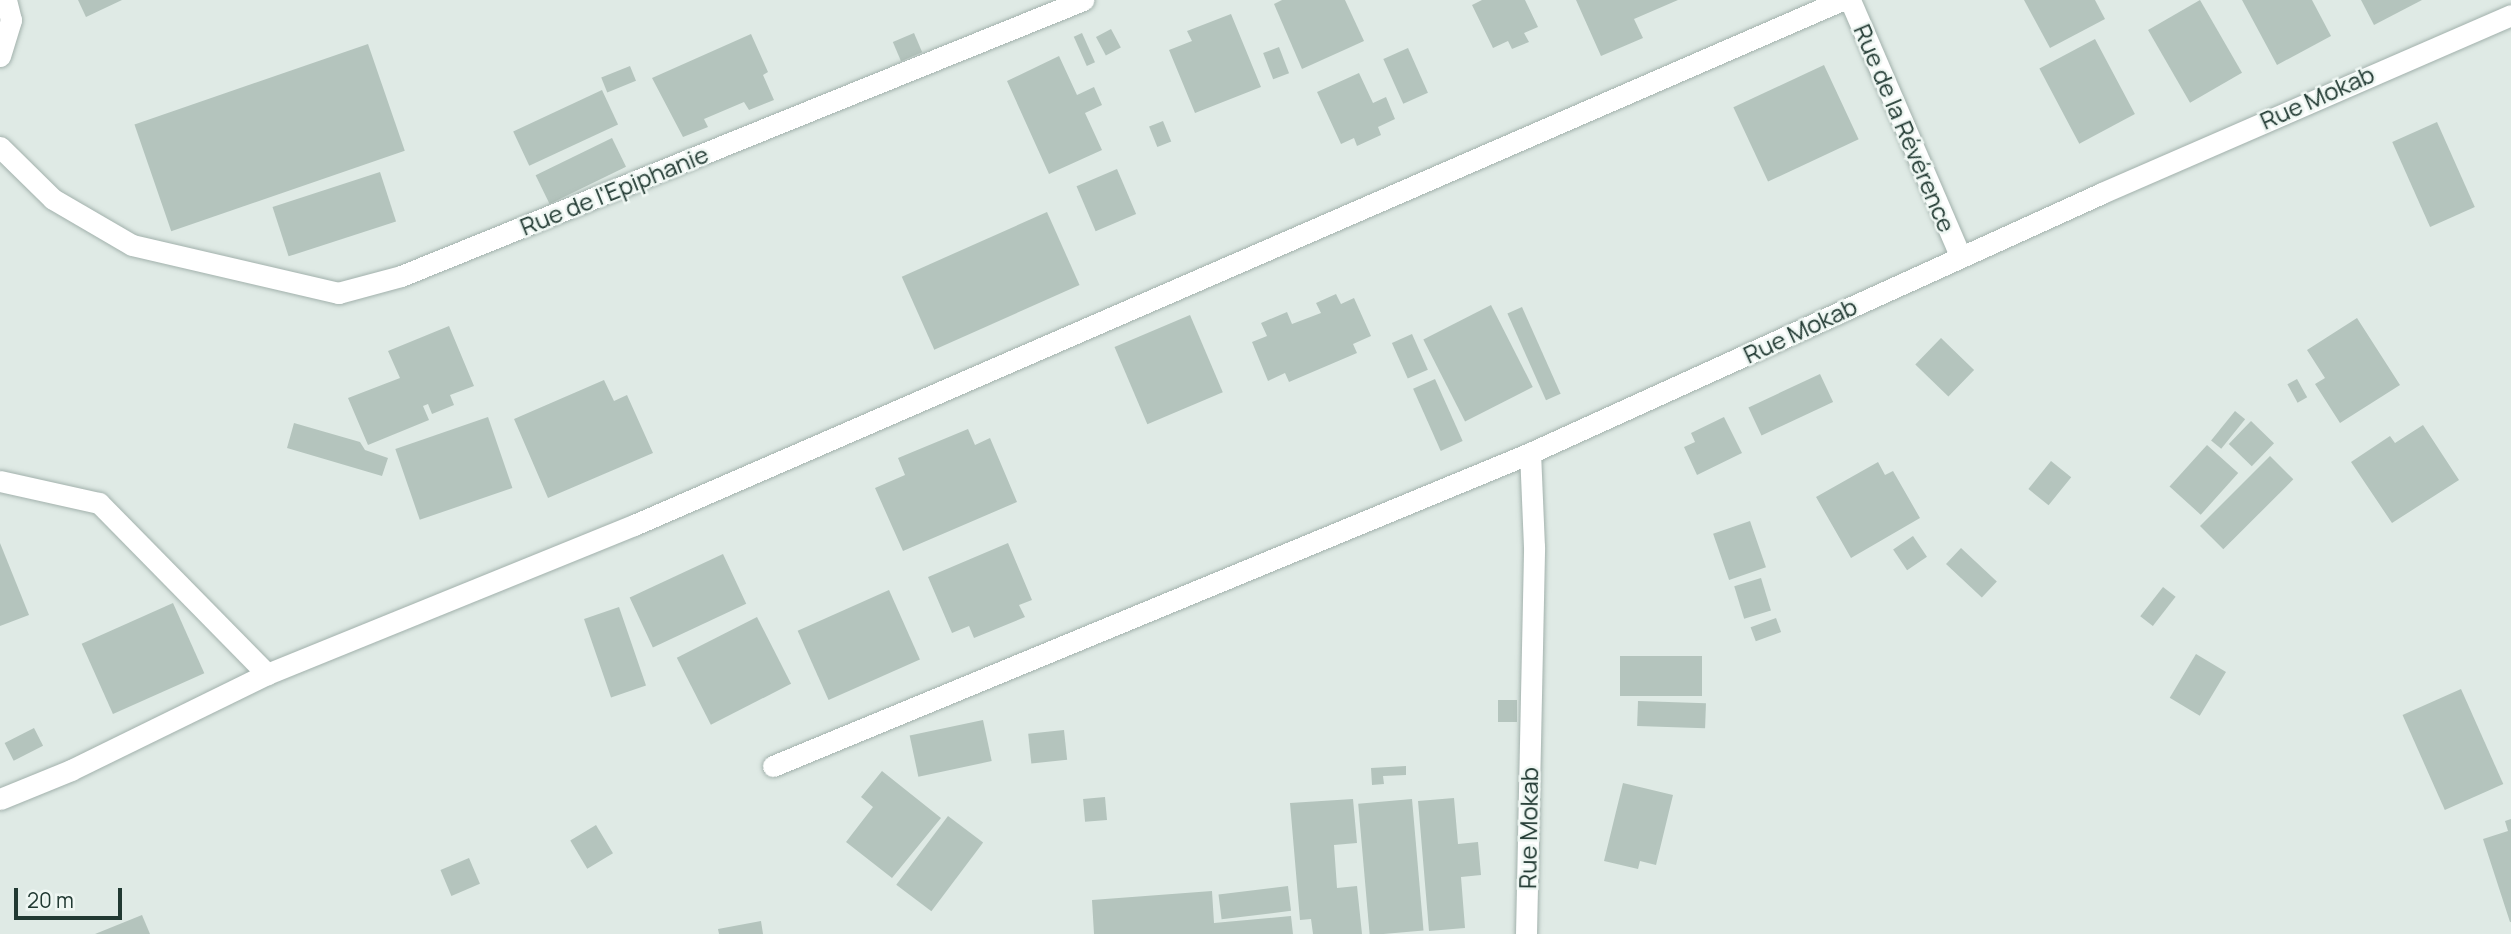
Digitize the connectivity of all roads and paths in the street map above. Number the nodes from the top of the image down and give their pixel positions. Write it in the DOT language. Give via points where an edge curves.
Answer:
graph roads {
  1 [pos="6,0"];
  2 [pos="1083,0"];
  3 [pos="1842,0"];
  4 [pos="1850,0"];
  5 [pos="2511,15"];
  6 [pos="0,57"];
  7 [pos="0,147"];
  8 [pos="1960,256"];
  9 [pos="1530,453"];
  10 [pos="0,481"];
  11 [pos="267,674"];
  12 [pos="773,766"];
  13 [pos="0,799"];
  14 [pos="1526,934"];
  1 -- 6 [label="street" via="11,20"];
  2 -- 7 [label="street, Rue de l'Epiphanie" via="401,276 338,293 132,245 53,199"];
  3 -- 11 [label="street" via="634,525"];
  4 -- 8 [label="street, Rue de la Révérence"];
  5 -- 8 [label="street, Rue Mokab"];
  8 -- 9 [label="street, Rue Mokab"];
  9 -- 12 [label="street"];
  9 -- 14 [label="street, Rue Mokab" via="1534,547"];
  10 -- 11 [label="street" via="99,503"];
  11 -- 13 [label="street" via="71,771"];
}
